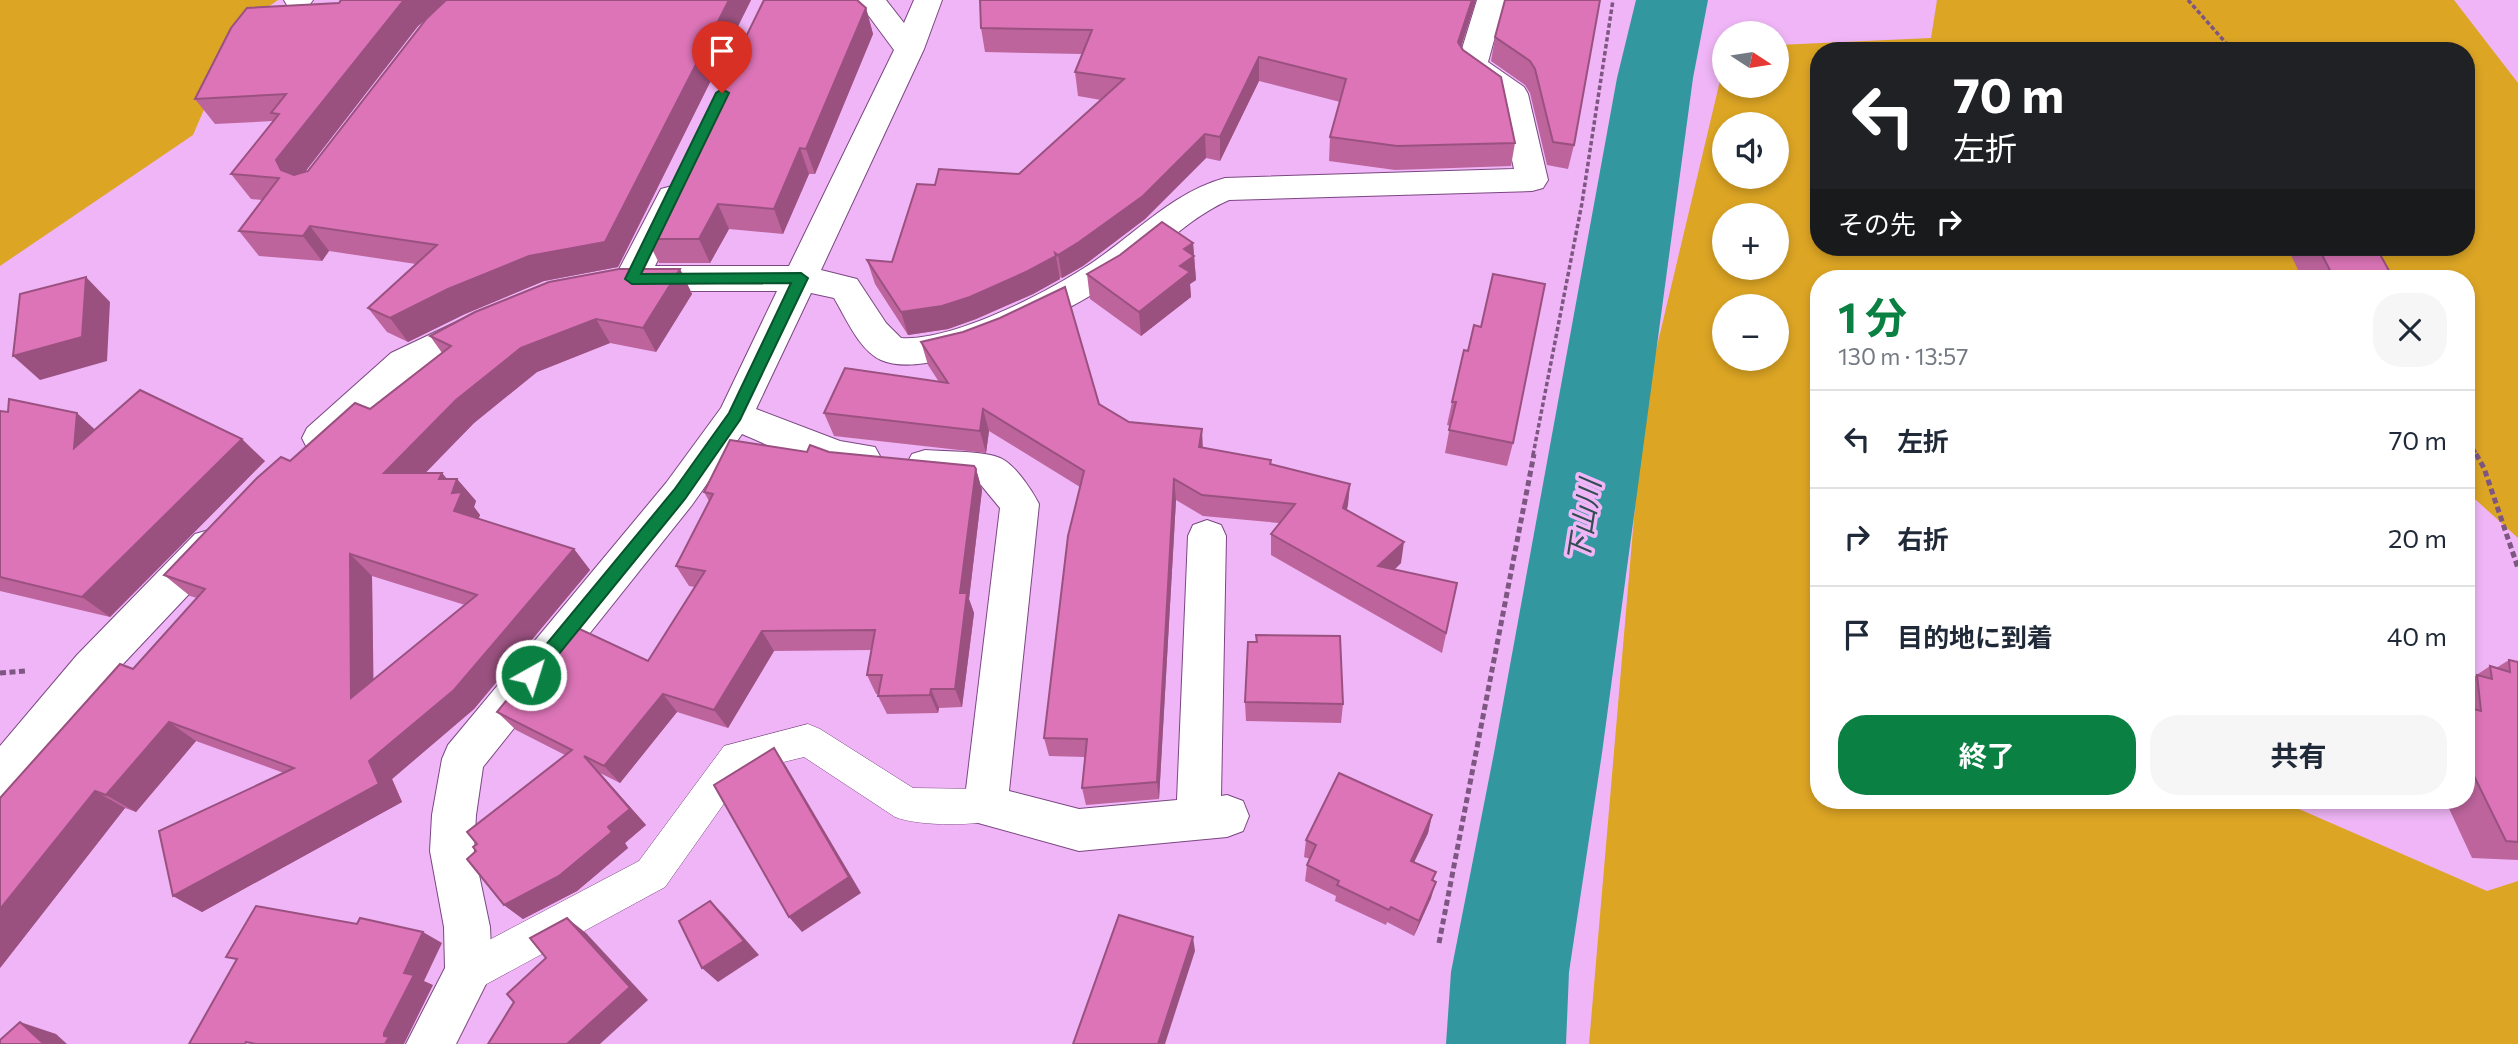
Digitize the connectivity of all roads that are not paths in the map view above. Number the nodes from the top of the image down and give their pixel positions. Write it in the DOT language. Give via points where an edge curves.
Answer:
graph roads {
  1 [pos="871,0"];
  2 [pos="928,0"];
  3 [pos="1492,0"];
  4 [pos="909,49"];
  5 [pos="685,170"];
  6 [pos="801,278"];
  7 [pos="632,279"];
  8 [pos="594,286"];
  9 [pos="512,311"];
  10 [pos="735,416"];
  11 [pos="295,460"];
  12 [pos="236,517"];
  13 [pos="1207,536"];
  14 [pos="0,778"];
  15 [pos="986,806"];
  16 [pos="469,972"];
  17 [pos="430,1044"];
  1 -- 4 [label="street"];
  2 -- 4 [label="street"];
  3 -- 6 [label="street" via="1472,65 1513,94 1532,180 1225,189 1202,197 1109,269 1079,286 975,337 924,353 894,351 881,341 845,288"];
  4 -- 6 [label="street"];
  5 -- 7 [label="street"];
  6 -- 7 [label="street"];
  6 -- 10 [label="street"];
  7 -- 8 [label="street"];
  9 -- 11 [label="street" via="404,363"];
  10 -- 15 [label="street" via="838,456 991,471 1020,504"];
  10 -- 16 [label="street" via="679,494 463,759 452,851 467,927"];
  12 -- 14 [label="street" via="92,668"];
  13 -- 15 [label="street" via="1212,817 1079,830"];
  15 -- 16 [label="lane" via="908,805 808,740 736,757 652,874"];
  16 -- 17 [label="street"];
}
